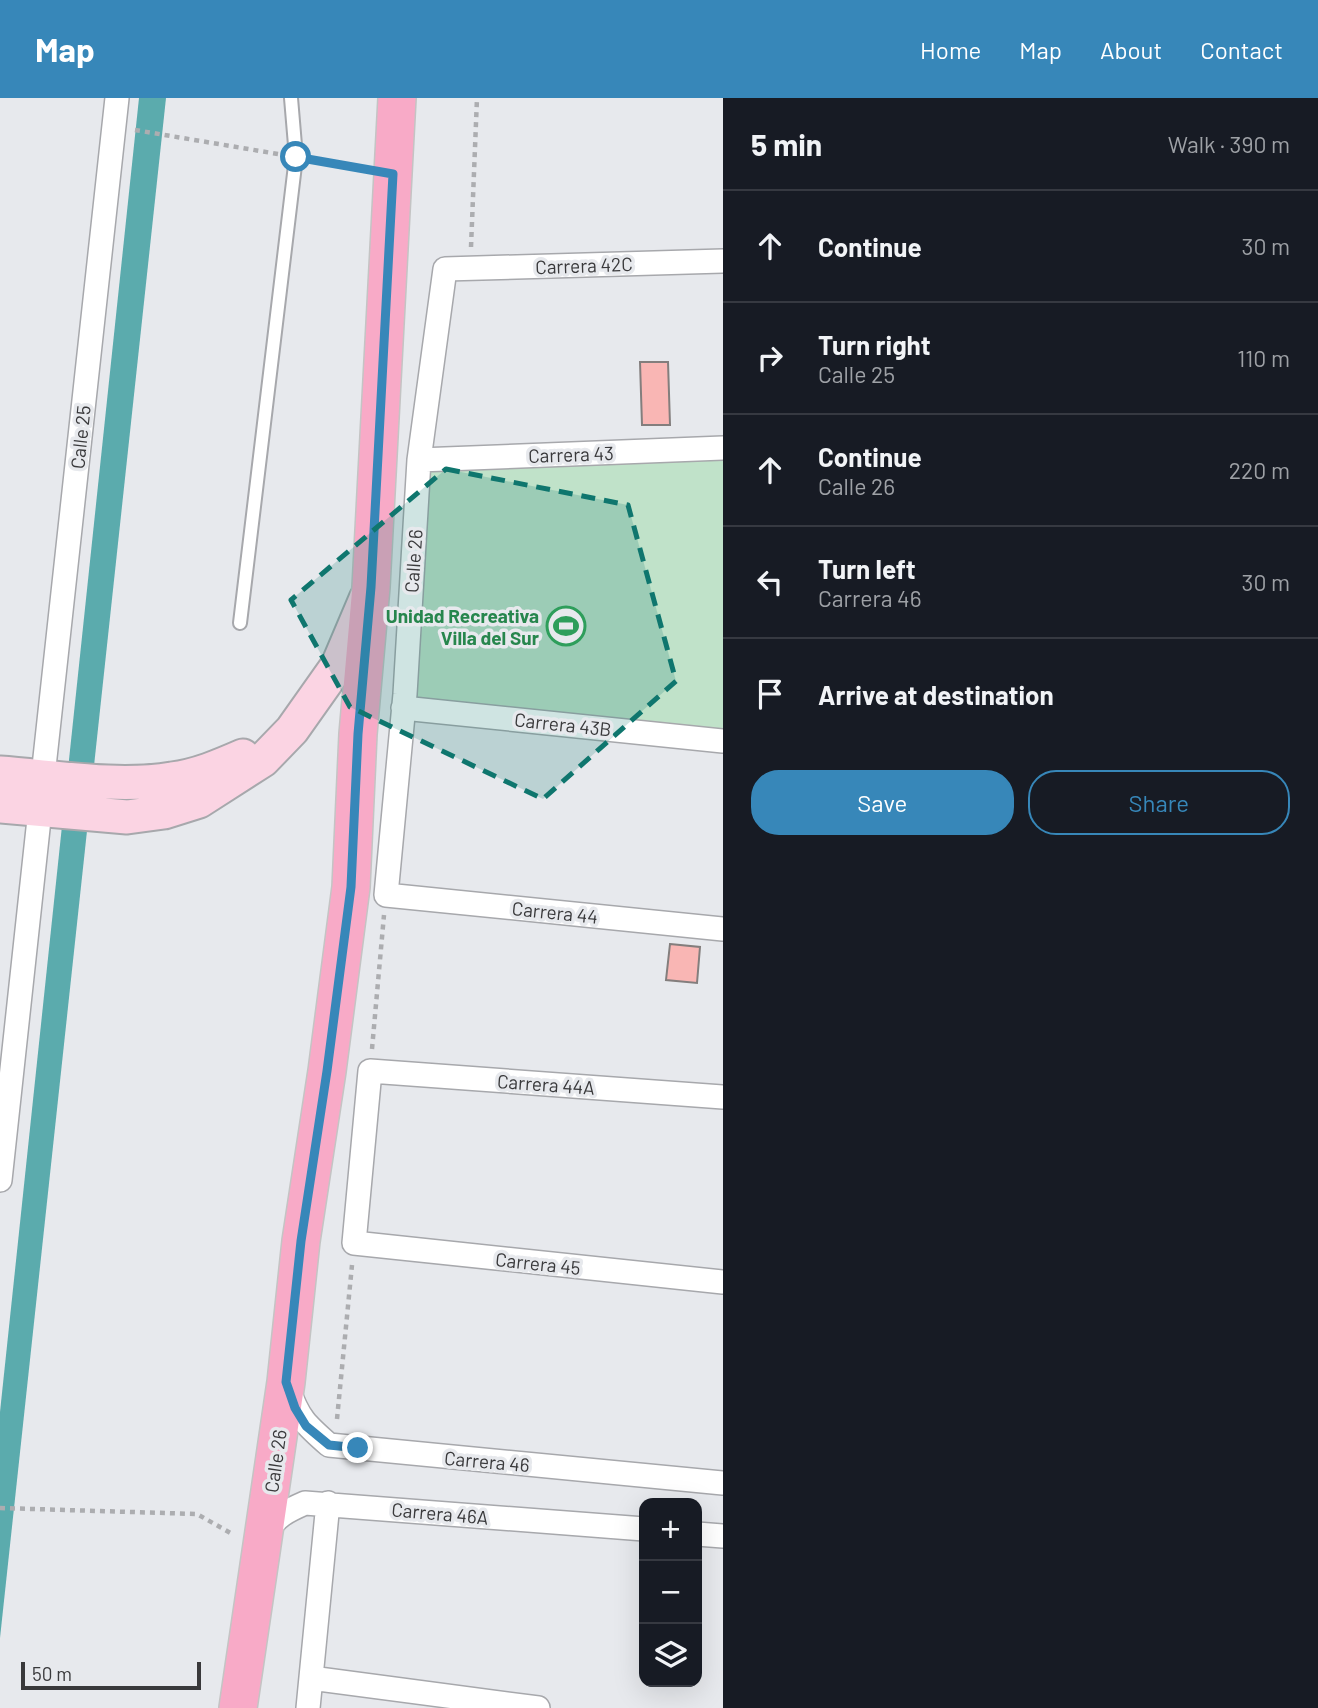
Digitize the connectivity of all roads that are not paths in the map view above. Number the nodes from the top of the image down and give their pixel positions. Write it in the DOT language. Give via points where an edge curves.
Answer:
graph roads {
  1 [pos="117,98"];
  2 [pos="290,98"];
  3 [pos="393,110"];
  4 [pos="723,261"];
  5 [pos="445,269"];
  6 [pos="723,448"];
  7 [pos="419,460"];
  8 [pos="371,587"];
  9 [pos="240,623"];
  10 [pos="403,708"];
  11 [pos="292,730"];
  12 [pos="723,741"];
  13 [pos="0,773"];
  14 [pos="50,777"];
  15 [pos="0,806"];
  16 [pos="46,811"];
  17 [pos="386,895"];
  18 [pos="723,929"];
  19 [pos="9,1001"];
  20 [pos="723,1097"];
  21 [pos="1,1170"];
  22 [pos="354,1243"];
  23 [pos="723,1282"];
  24 [pos="286,1382"];
  25 [pos="723,1483"];
  26 [pos="328,1503"];
  27 [pos="639,1529"];
  28 [pos="702,1534"];
  29 [pos="723,1536"];
  30 [pos="262,1551"];
  31 [pos="311,1678"];
  32 [pos="238,1708"];
  33 [pos="308,1708"];
  34 [pos="538,1708"];
  1 -- 14 [label="street, Calle 25"];
  2 -- 9 [label="lane" via="296,157"];
  3 -- 8 [label="main road"];
  4 -- 5 [label="street, Carrera 42C"];
  5 -- 7 [label="street, Calle 26"];
  6 -- 7 [label="street, Carrera 43"];
  7 -- 10 [label="street, Calle 26"];
  8 -- 11 [label="main road" via="338,665"];
  8 -- 24 [label="main road, Calle 26" via="351,887"];
  10 -- 12 [label="street, Carrera 43B"];
  10 -- 17 [label="street, Calle 26"];
  11 -- 14 [label="main road" via="212,769 172,779 132,782"];
  11 -- 16 [label="main road" via="263,760 199,800 164,813 127,817"];
  13 -- 14 [label="main road"];
  15 -- 16 [label="main road"];
  16 -- 19 [label="street"];
  17 -- 18 [label="street, Carrera 44"];
  19 -- 21 [label="street"];
  20 -- 22 [label="street, Carrera 44A" via="370,1071"];
  22 -- 23 [label="street, Carrera 45"];
  24 -- 25 [label="street, Carrera 46" via="306,1426 329,1445"];
  24 -- 30 [label="main road, Calle 26"];
  26 -- 27 [label="street, Carrera 46A"];
  26 -- 30 [label="street, Carrera 46A" via="305,1503 283,1512 268,1529"];
  26 -- 31 [label="street"];
  28 -- 29 [label="street"];
  30 -- 32 [label="main road, Calle 26"];
  31 -- 33 [label="street"];
  31 -- 34 [label="street"];
}
